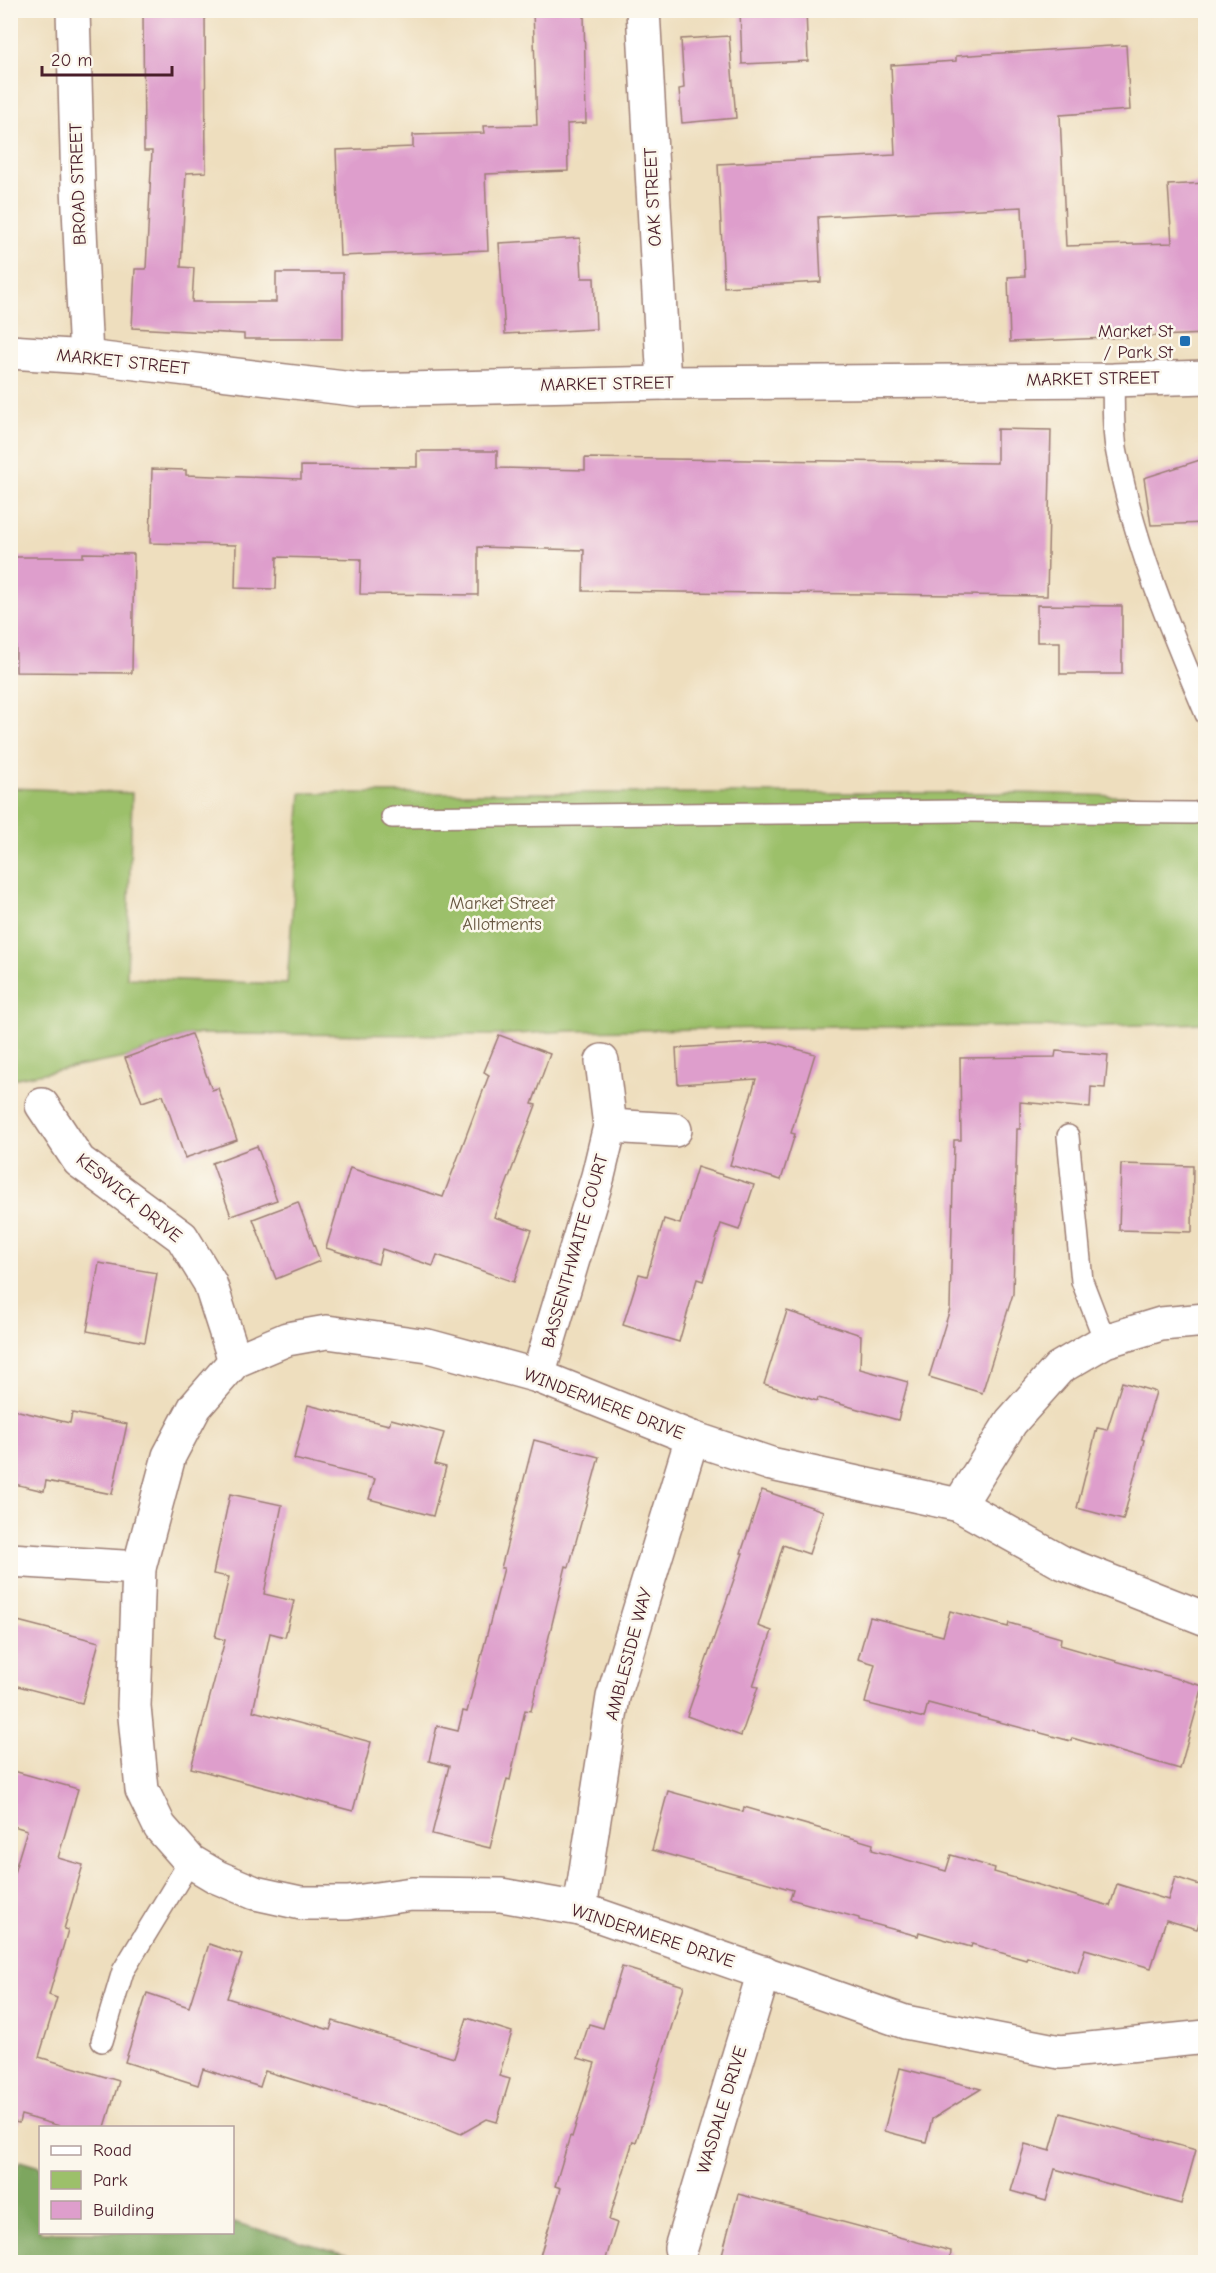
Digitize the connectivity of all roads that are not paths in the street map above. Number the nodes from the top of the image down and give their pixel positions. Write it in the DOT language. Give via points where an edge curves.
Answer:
graph roads {
  1 [pos="73,10"];
  2 [pos="643,10"];
  3 [pos="10,352"];
  4 [pos="86,357"];
  5 [pos="1206,377"];
  6 [pos="1113,380"];
  7 [pos="664,383"];
  8 [pos="1206,714"];
  9 [pos="1206,811"];
  10 [pos="392,817"];
  11 [pos="602,1061"];
  12 [pos="42,1105"];
  13 [pos="610,1126"];
  14 [pos="675,1130"];
  15 [pos="1068,1136"];
  16 [pos="1206,1320"];
  17 [pos="1105,1341"];
  18 [pos="235,1360"];
  19 [pos="538,1376"];
  20 [pos="692,1438"];
  21 [pos="959,1505"];
  22 [pos="10,1560"];
  23 [pos="139,1568"];
  24 [pos="1206,1619"];
  25 [pos="190,1861"];
  26 [pos="580,1909"];
  27 [pos="764,1972"];
  28 [pos="1206,2037"];
  29 [pos="102,2041"];
  30 [pos="681,2248"];
  1 -- 4 [label="main road, BROAD STREET"];
  2 -- 7 [label="main road, OAK STREET"];
  3 -- 4 [label="main road, MARKET STREET"];
  4 -- 7 [label="main road, MARKET STREET" via="361,390"];
  5 -- 6 [label="main road, MARKET STREET"];
  6 -- 7 [label="main road, MARKET STREET"];
  6 -- 8 [label="lane" via="1113,425 1132,513 1164,614"];
  9 -- 10 [label="lane"];
  11 -- 13 [label="main road, BASSENTHWAITE COURT"];
  12 -- 18 [label="main road, KESWICK DRIVE" via="79,1161 182,1237 210,1283"];
  13 -- 14 [label="main road"];
  13 -- 19 [label="main road, BASSENTHWAITE COURT"];
  15 -- 17 [label="lane" via="1082,1281"];
  16 -- 17 [label="main road" via="1161,1324"];
  17 -- 21 [label="main road" via="1059,1368 1018,1414"];
  18 -- 19 [label="main road, WINDERMERE DRIVE" via="287,1339 327,1332 428,1346"];
  18 -- 23 [label="main road, WINDERMERE DRIVE" via="195,1407 169,1456"];
  19 -- 20 [label="main road, WINDERMERE DRIVE"];
  20 -- 21 [label="main road, WINDERMERE DRIVE" via="771,1464"];
  20 -- 26 [label="main road, AMBLESIDE WAY" via="613,1697"];
  21 -- 24 [label="main road, WINDERMERE DRIVE" via="1061,1562"];
  22 -- 23 [label="main road"];
  23 -- 25 [label="main road, WINDERMERE DRIVE" via="134,1706 142,1790 160,1827"];
  25 -- 26 [label="main road, WINDERMERE DRIVE" via="255,1893 302,1903 348,1903 412,1894 501,1895"];
  25 -- 29 [label="lane" via="123,1971"];
  26 -- 27 [label="main road, WINDERMERE DRIVE"];
  27 -- 28 [label="main road, WINDERMERE DRIVE" via="905,2022 1060,2052"];
  27 -- 30 [label="main road, WASDALE DRIVE"];
}
